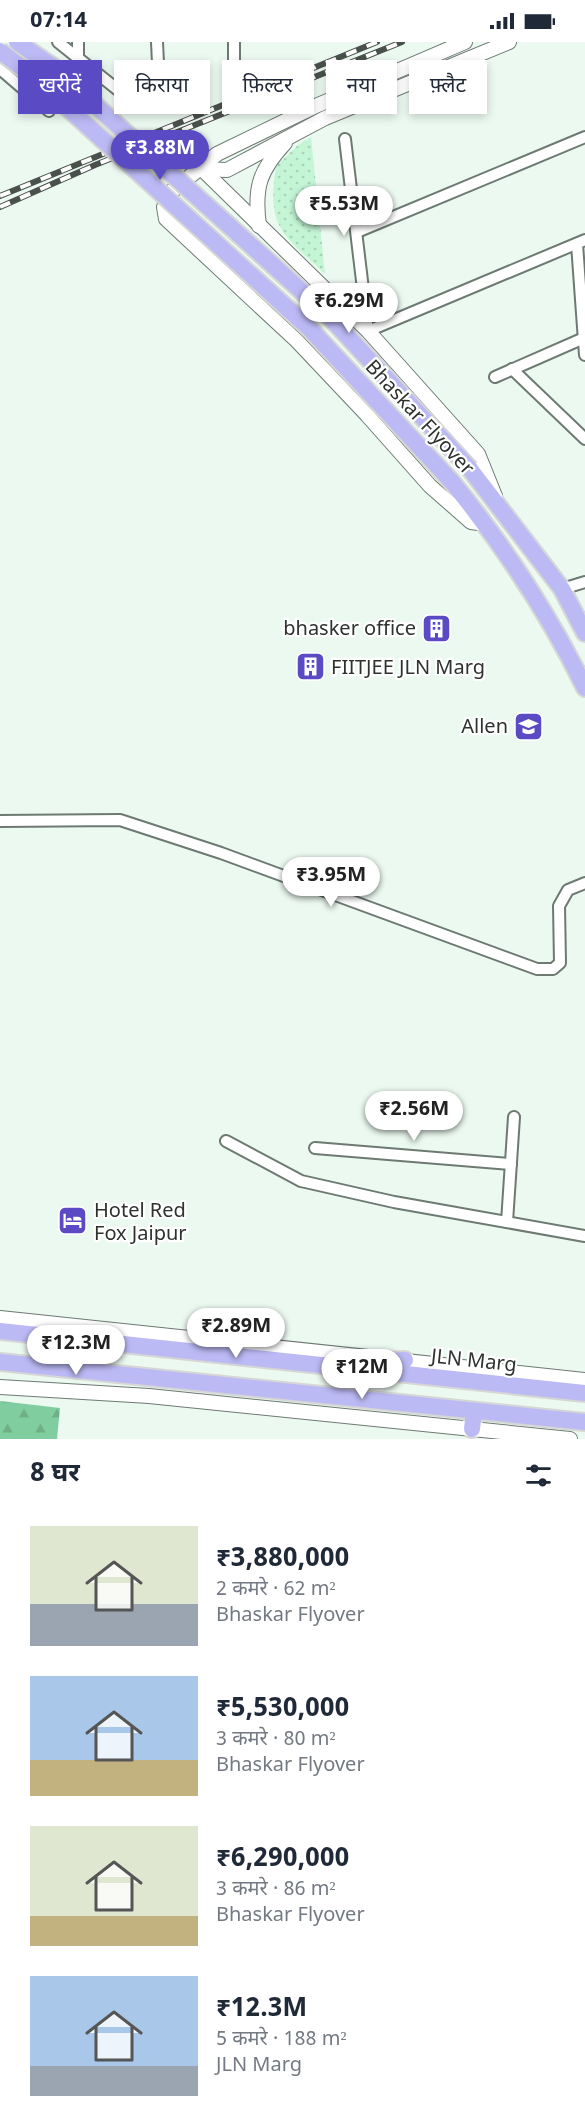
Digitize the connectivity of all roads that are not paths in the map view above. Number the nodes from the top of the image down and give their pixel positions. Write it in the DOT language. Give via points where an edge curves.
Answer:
graph roads {
  1 [pos="17,42"];
  2 [pos="58,42"];
  3 [pos="78,42"];
  4 [pos="157,42"];
  5 [pos="234,42"];
  6 [pos="465,42"];
  7 [pos="509,42"];
  8 [pos="0,51"];
  9 [pos="78,59"];
  10 [pos="158,60"];
  11 [pos="234,60"];
  12 [pos="0,69"];
  13 [pos="18,84"];
  14 [pos="114,87"];
  15 [pos="290,137"];
  16 [pos="585,138"];
  17 [pos="345,139"];
  18 [pos="202,169"];
  19 [pos="259,226"];
  20 [pos="357,232"];
  21 [pos="581,242"];
  22 [pos="368,331"];
  23 [pos="584,338"];
  24 [pos="585,355"];
  25 [pos="512,369"];
  26 [pos="495,377"];
  27 [pos="585,439"];
  28 [pos="497,501"];
  29 [pos="486,524"];
  30 [pos="585,582"];
  31 [pos="562,589"];
  32 [pos="585,633"];
  33 [pos="585,688"];
  34 [pos="0,821"];
  35 [pos="585,883"];
  36 [pos="514,1117"];
  37 [pos="226,1141"];
  38 [pos="315,1148"];
  39 [pos="511,1164"];
  40 [pos="507,1222"];
  41 [pos="585,1236"];
  42 [pos="0,1318"];
  43 [pos="0,1331"];
  44 [pos="155,1342"];
  45 [pos="405,1360"];
  46 [pos="0,1362"];
  47 [pos="339,1366"];
  48 [pos="585,1380"];
  49 [pos="0,1387"];
  50 [pos="585,1393"];
  51 [pos="474,1411"];
  52 [pos="585,1422"];
  53 [pos="472,1429"];
  54 [pos="570,1439"];
  1 -- 28 [label="main road, Bhaskar Flyover, bridge" via="52,66 327,314"];
  2 -- 9 [label="street"];
  3 -- 9 [label="street"];
  4 -- 10 [label="street"];
  5 -- 11 [label="street"];
  6 -- 18 [label="street" via="318,105 217,154"];
  7 -- 15 [label="street" via="325,118"];
  8 -- 29 [label="main road, Bhaskar Flyover, bridge" via="35,78 310,329"];
  9 -- 14 [label="street"];
  12 -- 13 [label="street"];
  15 -- 18 [label="street" via="227,170"];
  15 -- 19 [label="street" via="266,167 256,190"];
  16 -- 20 [label="street"];
  17 -- 20 [label="street"];
  18 -- 19 [label="street"];
  18 -- 29 [label="street" via="171,192 164,207 166,219 289,333 430,486 471,522"];
  19 -- 22 [label="street"];
  20 -- 22 [label="street"];
  21 -- 22 [label="street"];
  21 -- 23 [label="street"];
  22 -- 28 [label="street" via="478,454"];
  23 -- 24 [label="street"];
  23 -- 25 [label="street"];
  25 -- 26 [label="street"];
  25 -- 27 [label="street"];
  28 -- 31 [label="main road, Bhaskar Flyover"];
  29 -- 33 [label="main road, Bhaskar Flyover" via="555,628"];
  30 -- 31 [label="street"];
  31 -- 32 [label="main road, Bhaskar Flyover"];
  34 -- 35 [label="street" via="120,820 537,969 553,969 560,963 559,906 568,890"];
  36 -- 39 [label="street"];
  37 -- 40 [label="street" via="301,1181"];
  38 -- 39 [label="street"];
  39 -- 40 [label="street"];
  40 -- 41 [label="street"];
  42 -- 44 [label="street"];
  43 -- 44 [label="main road, JLN Marg"];
  44 -- 45 [label="street"];
  44 -- 47 [label="main road, JLN Marg"];
  45 -- 47 [label="main road"];
  45 -- 48 [label="street"];
  46 -- 51 [label="main road"];
  47 -- 50 [label="main road, JLN Marg"];
  49 -- 53 [label="street" via="149,1396"];
  51 -- 52 [label="main road"];
  51 -- 53 [label="main road"];
  53 -- 54 [label="street"];
}
